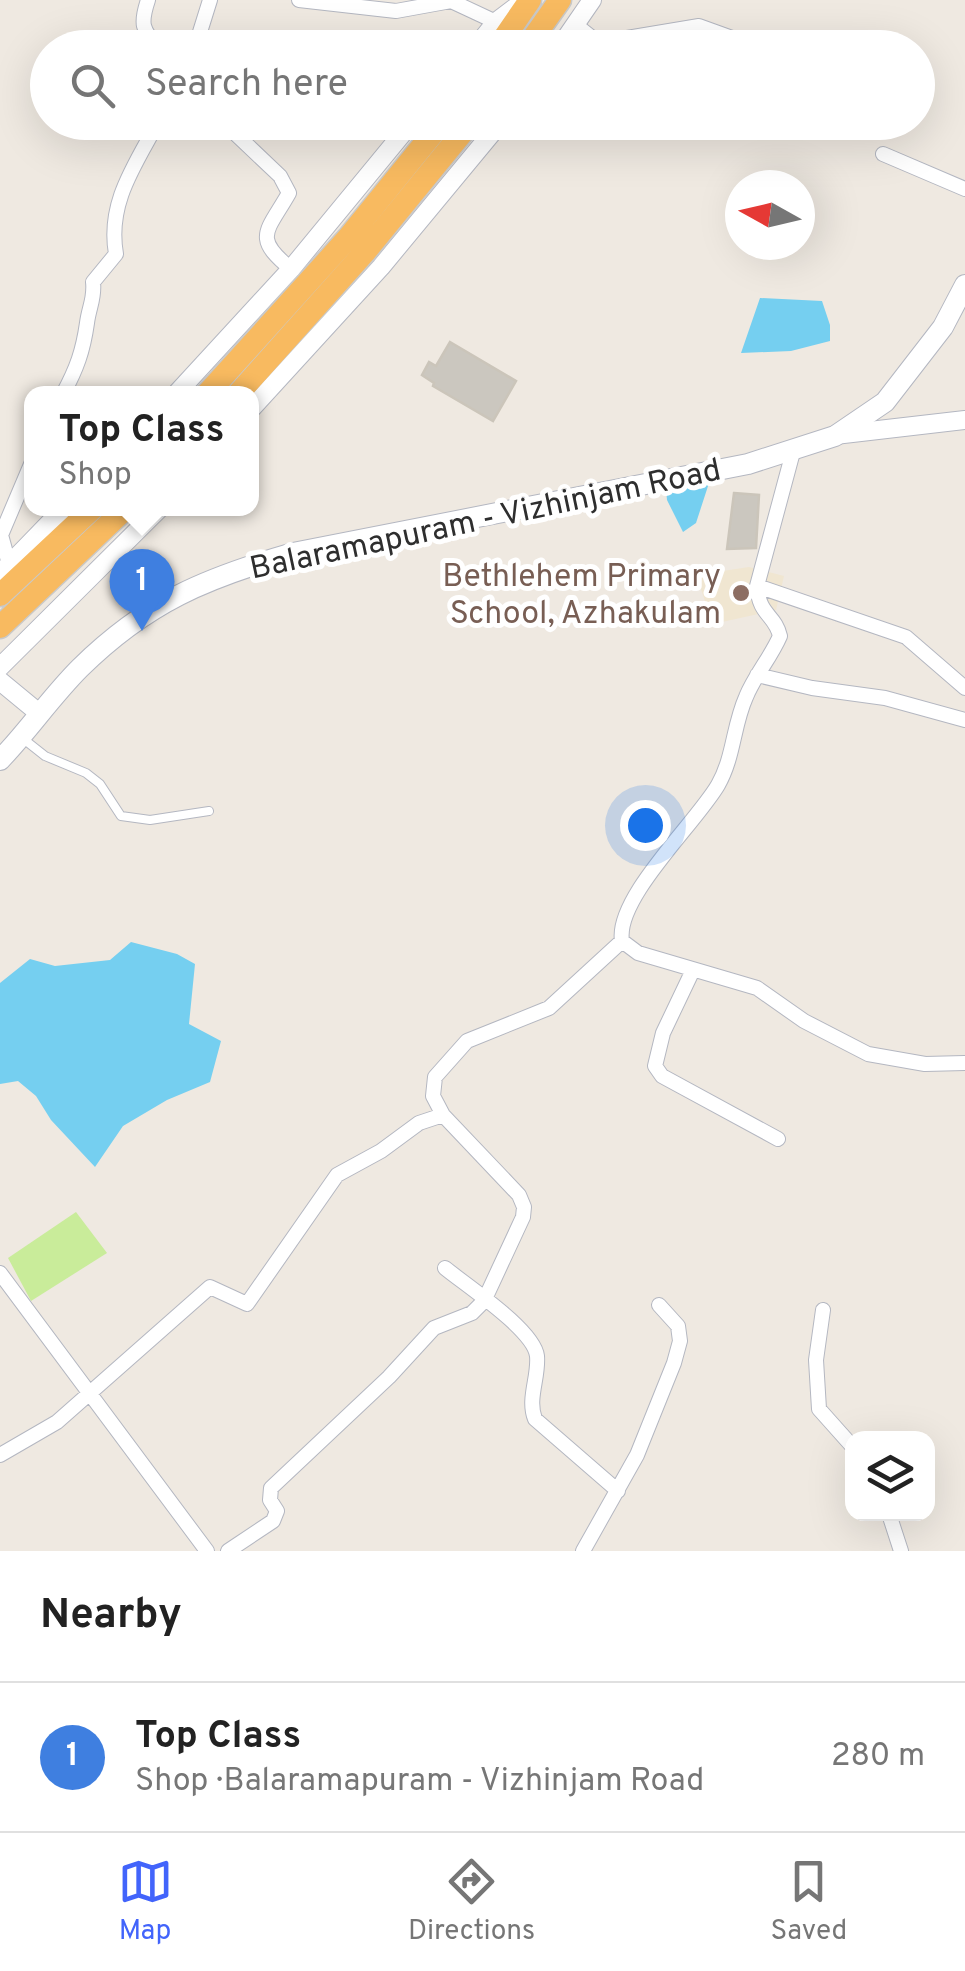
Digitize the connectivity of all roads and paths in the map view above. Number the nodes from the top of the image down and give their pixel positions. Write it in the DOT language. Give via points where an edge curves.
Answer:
graph roads {
  1 [pos="148,0"];
  2 [pos="210,0"];
  3 [pos="299,0"];
  4 [pos="528,0"];
  5 [pos="560,0"];
  6 [pos="592,0"];
  7 [pos="496,22"];
  8 [pos="576,25"];
  9 [pos="144,30"];
  10 [pos="201,30"];
  11 [pos="490,30"];
  12 [pos="509,30"];
  13 [pos="539,30"];
  14 [pos="572,30"];
  15 [pos="582,30"];
  16 [pos="675,30"];
  17 [pos="710,30"];
  18 [pos="147,140"];
  19 [pos="242,140"];
  20 [pos="397,140"];
  21 [pos="427,140"];
  22 [pos="456,140"];
  23 [pos="487,140"];
  24 [pos="883,154"];
  25 [pos="965,190"];
  26 [pos="290,269"];
  27 [pos="965,286"];
  28 [pos="67,386"];
  29 [pos="183,386"];
  30 [pos="214,386"];
  31 [pos="245,386"];
  32 [pos="259,400"];
  33 [pos="965,420"];
  34 [pos="835,436"];
  35 [pos="793,452"];
  36 [pos="24,481"];
  37 [pos="56,516"];
  38 [pos="84,516"];
  39 [pos="118,516"];
  40 [pos="152,516"];
  41 [pos="5,569"];
  42 [pos="757,586"];
  43 [pos="0,595"];
  44 [pos="0,627"];
  45 [pos="0,667"];
  46 [pos="757,675"];
  47 [pos="0,681"];
  48 [pos="965,688"];
  49 [pos="40,714"];
  50 [pos="965,720"];
  51 [pos="22,738"];
  52 [pos="0,760"];
  53 [pos="209,811"];
  54 [pos="622,940"];
  55 [pos="693,970"];
  56 [pos="965,1063"];
  57 [pos="443,1115"];
  58 [pos="778,1139"];
  59 [pos="445,1268"];
  60 [pos="0,1273"];
  61 [pos="484,1301"];
  62 [pos="658,1305"];
  63 [pos="824,1310"];
  64 [pos="87,1394"];
  65 [pos="845,1438"];
  66 [pos="0,1455"];
  67 [pos="618,1491"];
  68 [pos="891,1521"];
  69 [pos="207,1551"];
  70 [pos="228,1551"];
  71 [pos="583,1551"];
  72 [pos="901,1551"];
  1 -- 9 [label="street"];
  2 -- 10 [label="street"];
  3 -- 7 [label="street" via="396,11 451,0"];
  4 -- 7 [label="street"];
  4 -- 12 [label="highway"];
  5 -- 13 [label="highway"];
  6 -- 8 [label="street"];
  7 -- 11 [label="street"];
  8 -- 14 [label="street"];
  8 -- 15 [label="street"];
  16 -- 17 [label="street"];
  18 -- 28 [label="street" via="127,175 112,232 116,254 93,282 86,342"];
  19 -- 26 [label="street" via="289,193 266,240"];
  20 -- 26 [label="street"];
  21 -- 30 [label="highway"];
  22 -- 31 [label="highway"];
  23 -- 32 [label="street"];
  24 -- 25 [label="street"];
  26 -- 29 [label="street"];
  27 -- 34 [label="main road, Balaramapuram - Vizhinjam Road" via="885,402"];
  33 -- 34 [label="street"];
  34 -- 35 [label="main road, Balaramapuram - Vizhinjam Road"];
  35 -- 42 [label="street"];
  35 -- 49 [label="main road, Balaramapuram - Vizhinjam Road" via="294,553 224,573 167,599 116,634"];
  36 -- 41 [label="street" via="1,535"];
  37 -- 41 [label="street"];
  38 -- 43 [label="highway"];
  39 -- 44 [label="highway"];
  40 -- 45 [label="street"];
  42 -- 46 [label="street" via="758,602 780,636"];
  42 -- 48 [label="street" via="906,637"];
  46 -- 50 [label="street"];
  46 -- 54 [label="street" via="718,785 652,870 620,928"];
  47 -- 49 [label="street"];
  49 -- 51 [label="main road, Balaramapuram - Vizhinjam Road"];
  51 -- 52 [label="main road, Balaramapuram - Vizhinjam Road"];
  51 -- 53 [label="lane" via="100,784 121,816 150,820"];
  54 -- 55 [label="street" via="638,953"];
  54 -- 57 [label="street" via="549,1008 467,1040 435,1076 432,1096"];
  55 -- 56 [label="street" via="757,988 804,1022 868,1054"];
  55 -- 58 [label="street" via="655,1066 662,1076"];
  57 -- 61 [label="street" via="524,1206"];
  57 -- 64 [label="street" via="337,1175 247,1304 210,1287"];
  59 -- 61 [label="street"];
  60 -- 64 [label="street"];
  61 -- 67 [label="street" via="533,1342 535,1419"];
  61 -- 70 [label="street" via="423,1338 271,1488 274,1520"];
  62 -- 67 [label="street" via="678,1326 680,1341"];
  63 -- 65 [label="street" via="818,1409"];
  64 -- 66 [label="street" via="57,1422"];
  64 -- 69 [label="street"];
  67 -- 71 [label="street"];
  68 -- 72 [label="street"];
}
